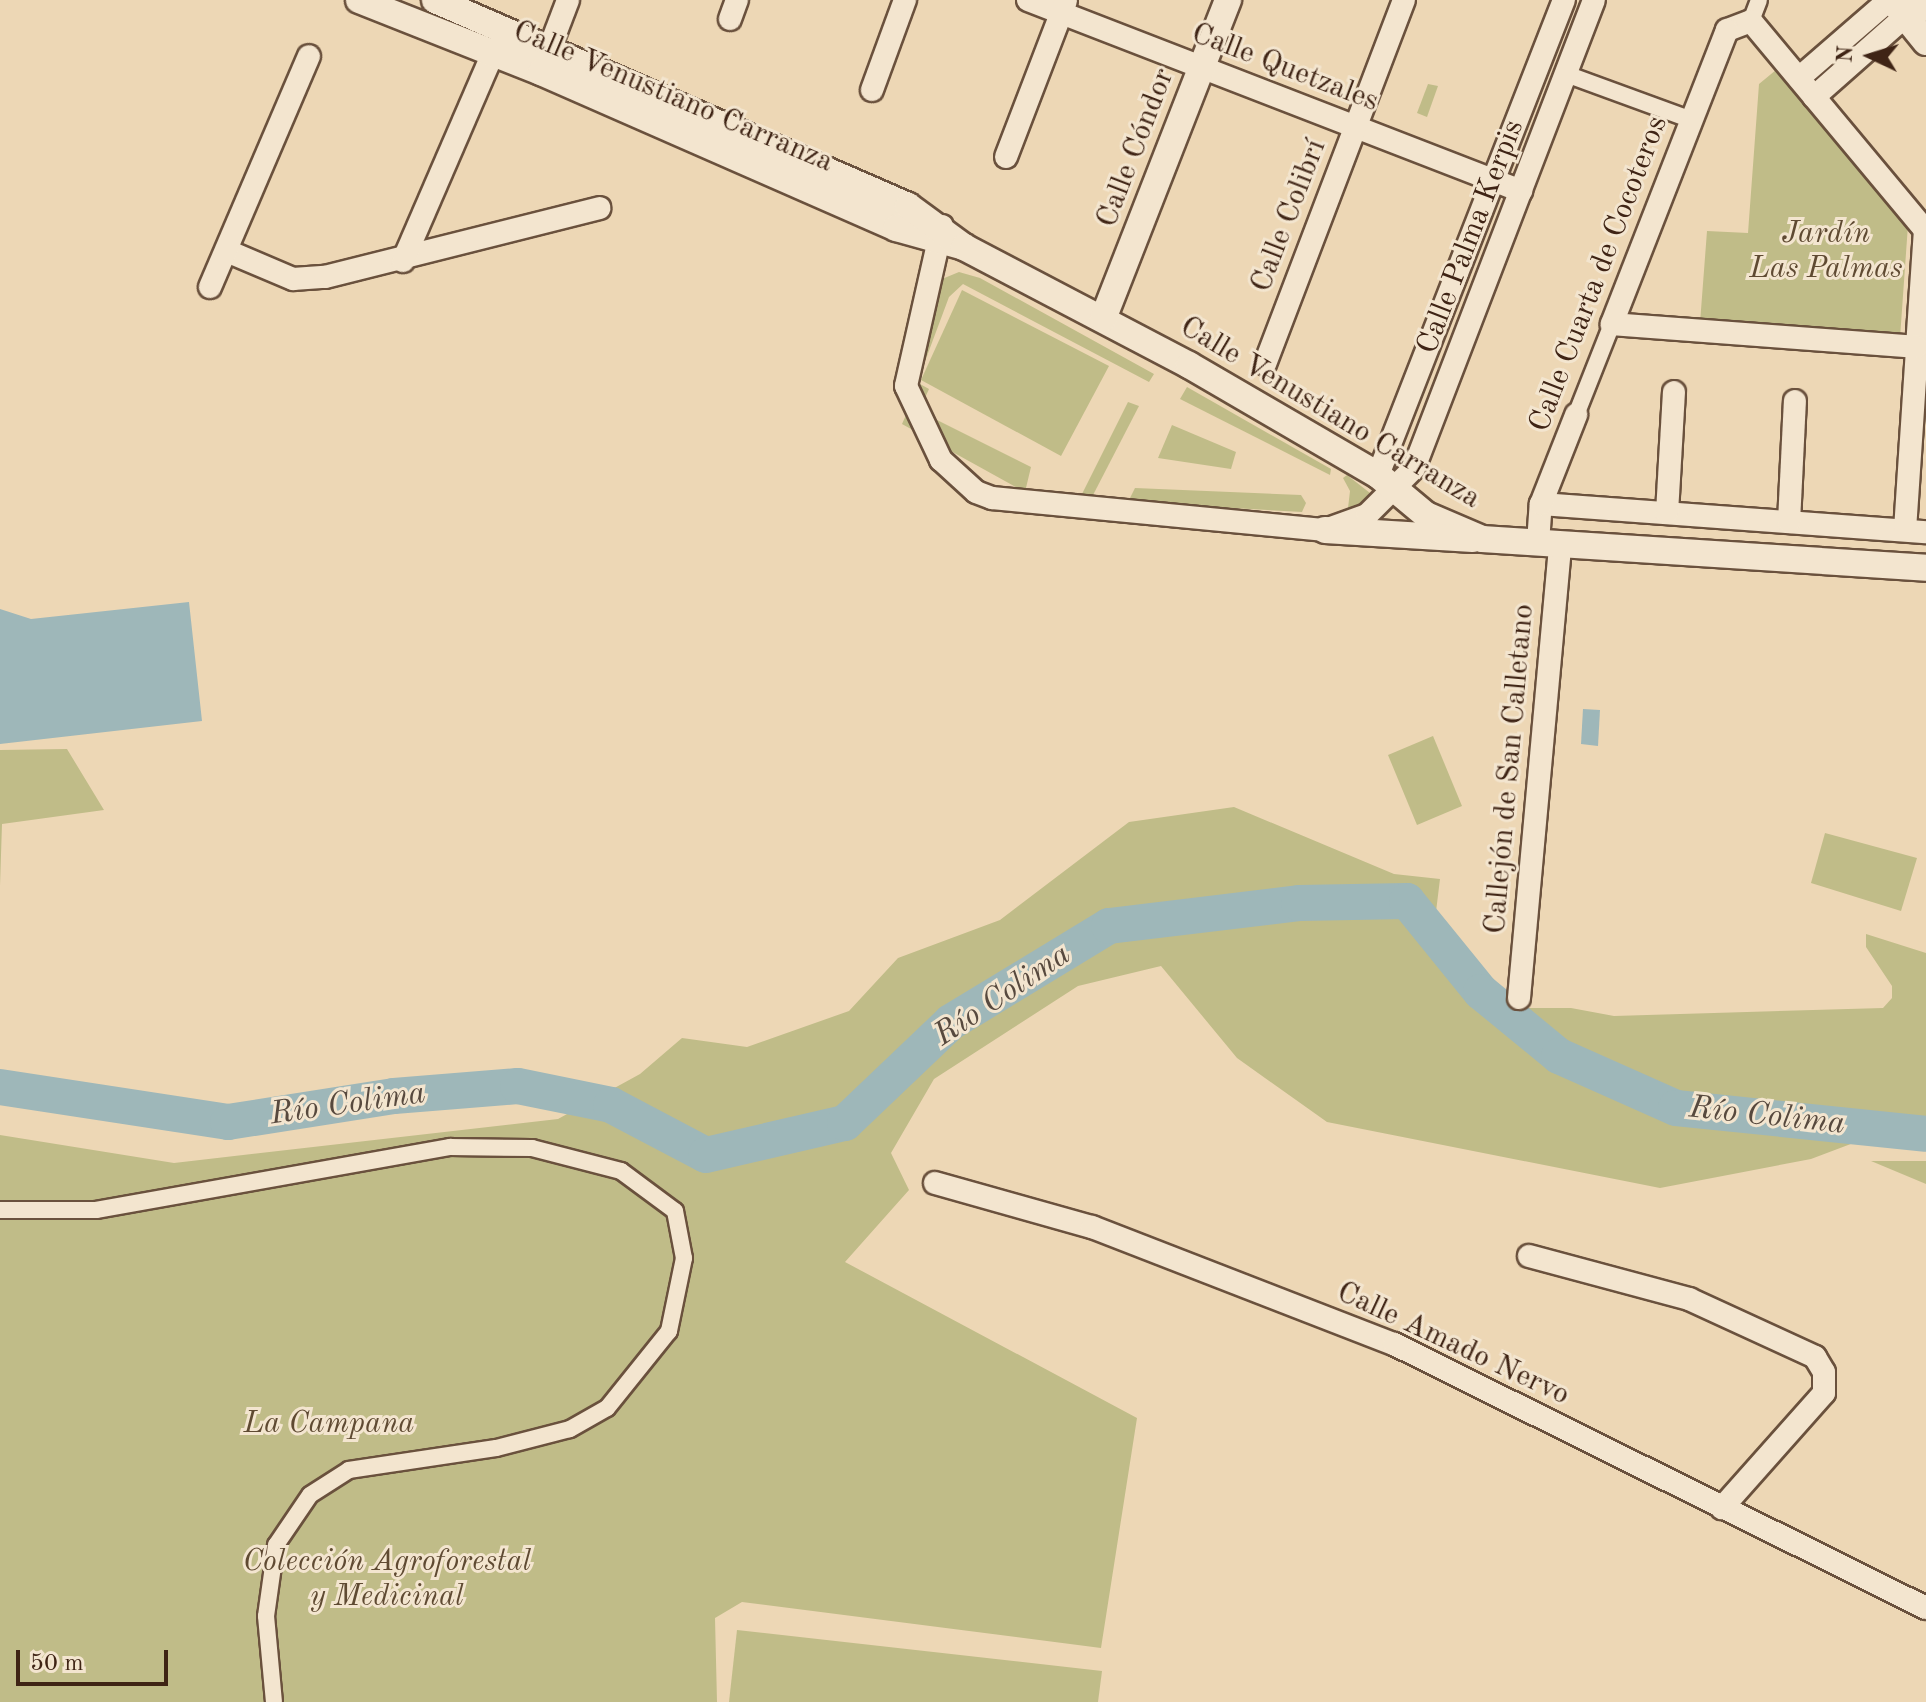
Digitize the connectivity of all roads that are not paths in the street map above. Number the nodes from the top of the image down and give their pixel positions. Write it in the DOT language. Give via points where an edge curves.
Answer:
graph roads {
  1 [pos="359,0"];
  2 [pos="435,0"];
  3 [pos="568,0"];
  4 [pos="905,0"];
  5 [pos="1028,0"];
  6 [pos="1228,0"];
  7 [pos="1404,0"];
  8 [pos="1564,0"];
  9 [pos="1594,0"];
  10 [pos="1911,4"];
  11 [pos="1064,6"];
  12 [pos="1755,10"];
  13 [pos="482,19"];
  14 [pos="1926,42"];
  15 [pos="482,51"];
  16 [pos="309,56"];
  17 [pos="545,59"];
  18 [pos="1202,68"];
  19 [pos="1566,74"];
  20 [pos="1799,78"];
  21 [pos="872,90"];
  22 [pos="1814,97"];
  23 [pos="1692,120"];
  24 [pos="1355,127"];
  25 [pos="1006,157"];
  26 [pos="1493,181"];
  27 [pos="1521,191"];
  28 [pos="599,208"];
  29 [pos="940,234"];
  30 [pos="227,251"];
  31 [pos="403,261"];
  32 [pos="210,287"];
  33 [pos="1103,319"];
  34 [pos="1612,324"];
  35 [pos="1917,347"];
  36 [pos="1265,364"];
  37 [pos="1674,392"];
  38 [pos="1795,401"];
  39 [pos="1576,415"];
  40 [pos="1387,483"];
  41 [pos="1541,504"];
  42 [pos="1667,513"];
  43 [pos="1789,522"];
  44 [pos="1325,530"];
  45 [pos="1915,531"];
  46 [pos="1482,539"];
  47 [pos="1549,543"];
  48 [pos="1926,568"];
  49 [pos="1519,998"];
  50 [pos="935,1183"];
  51 [pos="0,1210"];
  52 [pos="1529,1256"];
  53 [pos="1722,1508"];
  54 [pos="1926,1608"];
  55 [pos="274,1702"];
  1 -- 15 [label="street, Calle Venustiano Carranza"];
  2 -- 13 [label="street, Calle Venustiano Carranza"];
  3 -- 17 [label="street"];
  4 -- 21 [label="street"];
  5 -- 11 [label="street, Calle Quetzales"];
  6 -- 18 [label="street, Calle Cóndor"];
  7 -- 24 [label="street, Calle Colibrí"];
  8 -- 26 [label="street, Calle Palma Kerpis"];
  9 -- 19 [label="street, Calle Palma Kerpis"];
  10 -- 14 [label="street"];
  10 -- 20 [label="street"];
  10 -- 22 [label="street"];
  11 -- 18 [label="street, Calle Quetzales"];
  11 -- 25 [label="street"];
  12 -- 20 [label="street"];
  12 -- 23 [label="street, Calle Cuarta de Cocoteros" via="1727,30"];
  13 -- 15 [label="street"];
  13 -- 17 [label="street, Calle Venustiano Carranza"];
  15 -- 17 [label="street, Calle Venustiano Carranza"];
  15 -- 31 [label="street"];
  16 -- 30 [label="street"];
  17 -- 29 [label="street, Calle Venustiano Carranza"];
  18 -- 24 [label="street, Calle Quetzales"];
  18 -- 33 [label="street, Calle Cóndor"];
  19 -- 23 [label="street"];
  19 -- 27 [label="street, Calle Palma Kerpis"];
  20 -- 22 [label="street"];
  22 -- 35 [label="street" via="1925,230"];
  23 -- 34 [label="street, Calle Cuarta de Cocoteros"];
  24 -- 26 [label="street, Calle Quetzales"];
  24 -- 36 [label="street, Calle Colibrí"];
  26 -- 27 [label="street, Calle Quetzales"];
  26 -- 40 [label="street, Calle Palma Kerpis"];
  27 -- 40 [label="street, Calle Palma Kerpis" via="1414,468"];
  28 -- 31 [label="street"];
  29 -- 33 [label="street, Calle Venustiano Carranza"];
  29 -- 44 [label="street" via="906,386 941,460 976,492 992,498"];
  30 -- 31 [label="street" via="293,279"];
  30 -- 32 [label="street"];
  33 -- 40 [label="street, Calle Venustiano Carranza"];
  34 -- 35 [label="street"];
  34 -- 39 [label="street, Calle Cuarta de Cocoteros"];
  35 -- 45 [label="street"];
  37 -- 42 [label="street"];
  38 -- 43 [label="street"];
  39 -- 41 [label="street, Calle Cuarta de Cocoteros"];
  40 -- 44 [label="street" via="1367,515"];
  40 -- 46 [label="street, Calle Venustiano Carranza" via="1426,515"];
  41 -- 42 [label="street"];
  41 -- 47 [label="street, Calle Cuarta de Cocoteros"];
  42 -- 43 [label="street"];
  43 -- 45 [label="street"];
  44 -- 46 [label="street"];
  46 -- 47 [label="street, Calle Venustiano Carranza"];
  47 -- 48 [label="street, Calle Venustiano Carranza"];
  47 -- 49 [label="street, Callejón de San Calletano"];
  50 -- 53 [label="street, Calle Amado Nervo" via="1092,1227 1394,1344"];
  51 -- 55 [label="street" via="96,1210 450,1147 532,1148 621,1171 675,1211 684,1258 669,1331 607,1408 570,1429 496,1448 349,1470 310,1495 276,1545 266,1616"];
  52 -- 53 [label="street" via="1689,1299 1815,1357 1824,1372 1824,1393"];
  53 -- 54 [label="street, Calle Amado Nervo"];
}
